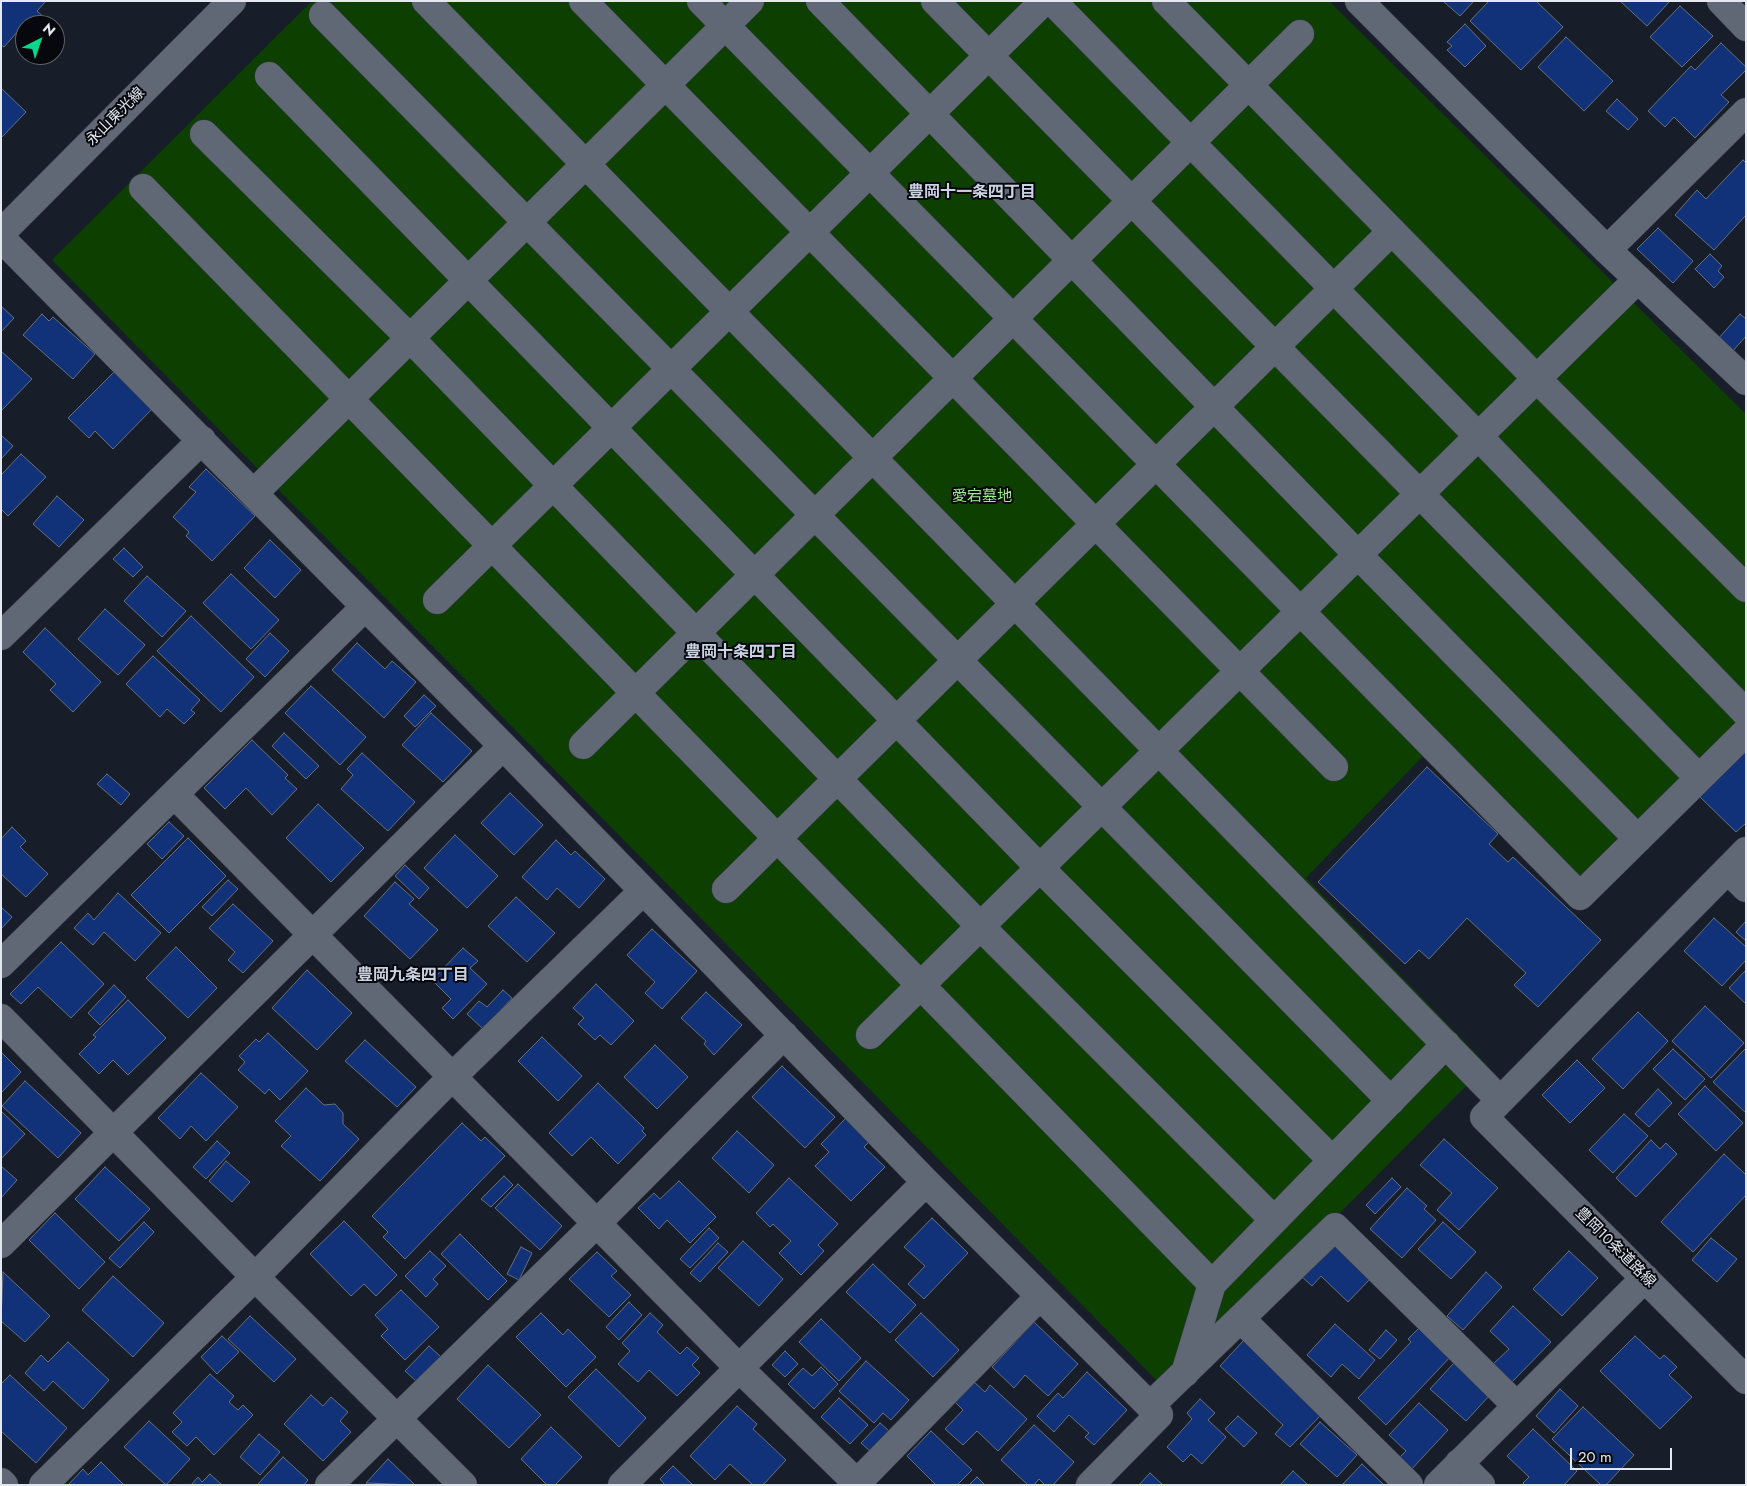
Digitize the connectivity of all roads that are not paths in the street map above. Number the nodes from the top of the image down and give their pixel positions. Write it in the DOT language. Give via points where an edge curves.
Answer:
graph roads {
  1 [pos="232,1"];
  2 [pos="426,1"];
  3 [pos="583,1"];
  4 [pos="701,1"];
  5 [pos="750,1"];
  6 [pos="820,1"];
  7 [pos="935,1"];
  8 [pos="1044,1"];
  9 [pos="1052,1"];
  10 [pos="1166,1"];
  11 [pos="1359,1"];
  12 [pos="1721,1"];
  13 [pos="324,15"];
  14 [pos="725,26"];
  15 [pos="1746,26"];
  16 [pos="1300,34"];
  17 [pos="989,56"];
  18 [pos="269,76"];
  19 [pos="666,85"];
  20 [pos="1249,85"];
  21 [pos="930,114"];
  22 [pos="1744,117"];
  23 [pos="204,134"];
  24 [pos="1191,142"];
  25 [pos="585,165"];
  26 [pos="870,173"];
  27 [pos="143,188"];
  28 [pos="1132,201"];
  29 [pos="528,222"];
  30 [pos="3,230"];
  31 [pos="1392,231"];
  32 [pos="810,232"];
  33 [pos="1608,250"];
  34 [pos="1072,260"];
  35 [pos="1638,279"];
  36 [pos="469,280"];
  37 [pos="1334,288"];
  38 [pos="729,312"];
  39 [pos="1012,319"];
  40 [pos="410,338"];
  41 [pos="1275,347"];
  42 [pos="672,368"];
  43 [pos="952,379"];
  44 [pos="1537,379"];
  45 [pos="1746,381"];
  46 [pos="348,400"];
  47 [pos="1214,407"];
  48 [pos="612,427"];
  49 [pos="1479,437"];
  50 [pos="202,440"];
  51 [pos="872,458"];
  52 [pos="1155,465"];
  53 [pos="553,485"];
  54 [pos="254,493"];
  55 [pos="1420,494"];
  56 [pos="815,515"];
  57 [pos="1094,524"];
  58 [pos="492,546"];
  59 [pos="1358,555"];
  60 [pos="755,574"];
  61 [pos="1746,588"];
  62 [pos="437,600"];
  63 [pos="1014,604"];
  64 [pos="365,607"];
  65 [pos="1300,612"];
  66 [pos="696,633"];
  67 [pos="1,636"];
  68 [pos="957,659"];
  69 [pos="1240,671"];
  70 [pos="636,693"];
  71 [pos="1746,713"];
  72 [pos="896,719"];
  73 [pos="1746,732"];
  74 [pos="583,745"];
  75 [pos="503,746"];
  76 [pos="1159,751"];
  77 [pos="1334,767"];
  78 [pos="837,778"];
  79 [pos="1699,778"];
  80 [pos="175,795"];
  81 [pos="1102,807"];
  82 [pos="776,838"];
  83 [pos="1638,839"];
  84 [pos="1040,868"];
  85 [pos="1740,870"];
  86 [pos="726,889"];
  87 [pos="642,892"];
  88 [pos="980,926"];
  89 [pos="315,935"];
  90 [pos="1,964"];
  91 [pos="920,985"];
  92 [pos="1,1018"];
  93 [pos="784,1035"];
  94 [pos="870,1035"];
  95 [pos="1446,1044"];
  96 [pos="452,1077"];
  97 [pos="1390,1101"];
  98 [pos="1492,1108"];
  99 [pos="114,1132"];
  100 [pos="1332,1160"];
  101 [pos="926,1182"];
  102 [pos="1274,1220"];
  103 [pos="597,1223"];
  104 [pos="1,1244"];
  105 [pos="255,1277"];
  106 [pos="1645,1278"];
  107 [pos="1212,1284"];
  108 [pos="1040,1296"];
  109 [pos="1241,1319"];
  110 [pos="740,1369"];
  111 [pos="1185,1373"];
  112 [pos="1746,1380"];
  113 [pos="1150,1406"];
  114 [pos="1517,1406"];
  115 [pos="396,1417"];
  116 [pos="1459,1463"];
  117 [pos="858,1484"];
  118 [pos="43,1485"];
  119 [pos="329,1485"];
  120 [pos="463,1485"];
  121 [pos="622,1485"];
  122 [pos="1090,1485"];
  123 [pos="1409,1485"];
  124 [pos="1438,1485"];
  125 [pos="1481,1485"];
  1 -- 30 [label="street, 永山東光線"];
  2 -- 25 [label="street, 豊岡10条道路線"];
  3 -- 19 [label="street"];
  4 -- 14 [label="street"];
  5 -- 14 [label="street"];
  6 -- 21 [label="street"];
  7 -- 17 [label="street"];
  8 -- 17 [label="street"];
  9 -- 24 [label="street"];
  10 -- 20 [label="street"];
  11 -- 33 [label="street"];
  12 -- 15 [label="street"];
  13 -- 29 [label="street"];
  14 -- 19 [label="street"];
  14 -- 26 [label="street"];
  16 -- 20 [label="street"];
  17 -- 21 [label="street"];
  17 -- 28 [label="street"];
  18 -- 36 [label="street"];
  19 -- 25 [label="street"];
  19 -- 32 [label="street"];
  20 -- 24 [label="street"];
  20 -- 31 [label="street"];
  21 -- 26 [label="street"];
  21 -- 34 [label="street"];
  22 -- 33 [label="street"];
  23 -- 40 [label="street"];
  24 -- 28 [label="street"];
  24 -- 37 [label="street"];
  25 -- 29 [label="street"];
  25 -- 38 [label="street, 豊岡10条道路線"];
  26 -- 32 [label="street"];
  26 -- 39 [label="street"];
  27 -- 46 [label="street"];
  28 -- 34 [label="street"];
  28 -- 41 [label="street"];
  29 -- 36 [label="street"];
  29 -- 42 [label="street"];
  30 -- 50 [label="street"];
  31 -- 37 [label="street"];
  31 -- 44 [label="street"];
  32 -- 38 [label="street"];
  32 -- 43 [label="street"];
  33 -- 35 [label="street"];
  34 -- 39 [label="street"];
  34 -- 47 [label="street"];
  35 -- 44 [label="street"];
  35 -- 45 [label="street"];
  36 -- 40 [label="street"];
  36 -- 48 [label="street"];
  37 -- 41 [label="street"];
  37 -- 49 [label="street"];
  38 -- 42 [label="street"];
  38 -- 51 [label="street, 豊岡10条道路線"];
  39 -- 43 [label="street"];
  39 -- 52 [label="street"];
  40 -- 46 [label="street"];
  40 -- 53 [label="street"];
  41 -- 47 [label="street"];
  41 -- 55 [label="street"];
  42 -- 48 [label="street"];
  42 -- 56 [label="street"];
  43 -- 51 [label="street"];
  43 -- 57 [label="street"];
  44 -- 49 [label="street"];
  44 -- 61 [label="street"];
  46 -- 54 [label="street"];
  46 -- 58 [label="street"];
  47 -- 52 [label="street"];
  47 -- 59 [label="street"];
  48 -- 53 [label="street"];
  48 -- 60 [label="street"];
  49 -- 55 [label="street"];
  49 -- 71 [label="street"];
  50 -- 54 [label="street"];
  50 -- 67 [label="street"];
  51 -- 56 [label="street"];
  51 -- 63 [label="street, 豊岡10条道路線"];
  52 -- 57 [label="street"];
  52 -- 65 [label="street"];
  53 -- 58 [label="street"];
  53 -- 66 [label="street"];
  54 -- 64 [label="street"];
  55 -- 59 [label="street"];
  55 -- 79 [label="street"];
  56 -- 60 [label="street"];
  56 -- 68 [label="street"];
  57 -- 63 [label="street"];
  57 -- 69 [label="street"];
  58 -- 62 [label="street"];
  58 -- 70 [label="street"];
  59 -- 65 [label="street"];
  59 -- 83 [label="street"];
  60 -- 66 [label="street"];
  60 -- 72 [label="street"];
  63 -- 68 [label="street"];
  63 -- 76 [label="street, 豊岡10条道路線"];
  64 -- 75 [label="street"];
  64 -- 80 [label="street"];
  65 -- 69 [label="street"];
  65 -- 83 [label="street" via="1580,896"];
  66 -- 70 [label="street"];
  66 -- 78 [label="street"];
  68 -- 72 [label="street"];
  68 -- 81 [label="street"];
  69 -- 76 [label="street"];
  69 -- 77 [label="street"];
  70 -- 74 [label="street"];
  70 -- 82 [label="street"];
  72 -- 78 [label="street"];
  72 -- 84 [label="street"];
  73 -- 79 [label="street"];
  75 -- 87 [label="street"];
  75 -- 89 [label="street"];
  76 -- 81 [label="street"];
  76 -- 95 [label="street, 豊岡10条道路線"];
  78 -- 82 [label="street"];
  78 -- 88 [label="street"];
  79 -- 83 [label="street"];
  80 -- 89 [label="street"];
  80 -- 90 [label="street"];
  81 -- 84 [label="street"];
  81 -- 97 [label="street"];
  82 -- 86 [label="street"];
  82 -- 91 [label="street"];
  84 -- 88 [label="street"];
  84 -- 100 [label="street"];
  85 -- 98 [label="street"];
  87 -- 93 [label="street"];
  87 -- 96 [label="street"];
  88 -- 91 [label="street"];
  88 -- 102 [label="street"];
  89 -- 96 [label="street"];
  89 -- 99 [label="street"];
  91 -- 94 [label="street"];
  91 -- 107 [label="street"];
  92 -- 99 [label="street"];
  93 -- 101 [label="street"];
  93 -- 103 [label="street"];
  95 -- 97 [label="street"];
  95 -- 98 [label="street, 豊岡10条道路線"];
  96 -- 103 [label="street"];
  96 -- 105 [label="street"];
  97 -- 100 [label="street"];
  98 -- 106 [label="street, 豊岡10条道路線"];
  99 -- 104 [label="street"];
  99 -- 105 [label="street"];
  100 -- 102 [label="street"];
  101 -- 108 [label="street"];
  101 -- 110 [label="street"];
  102 -- 107 [label="street"];
  103 -- 110 [label="street"];
  103 -- 115 [label="street"];
  105 -- 115 [label="street"];
  105 -- 118 [label="street"];
  106 -- 112 [label="street, 豊岡10条道路線"];
  106 -- 114 [label="street"];
  107 -- 111 [label="street"];
  108 -- 113 [label="street"];
  108 -- 117 [label="street"];
  109 -- 111 [label="street"];
  109 -- 114 [label="street" via="1335,1227"];
  109 -- 123 [label="street"];
  110 -- 117 [label="street"];
  110 -- 121 [label="street"];
  111 -- 113 [label="street"];
  113 -- 122 [label="street" via="1159,1416"];
  114 -- 116 [label="street"];
  115 -- 119 [label="street"];
  115 -- 120 [label="street"];
  116 -- 124 [label="street"];
  116 -- 125 [label="street"];
}
